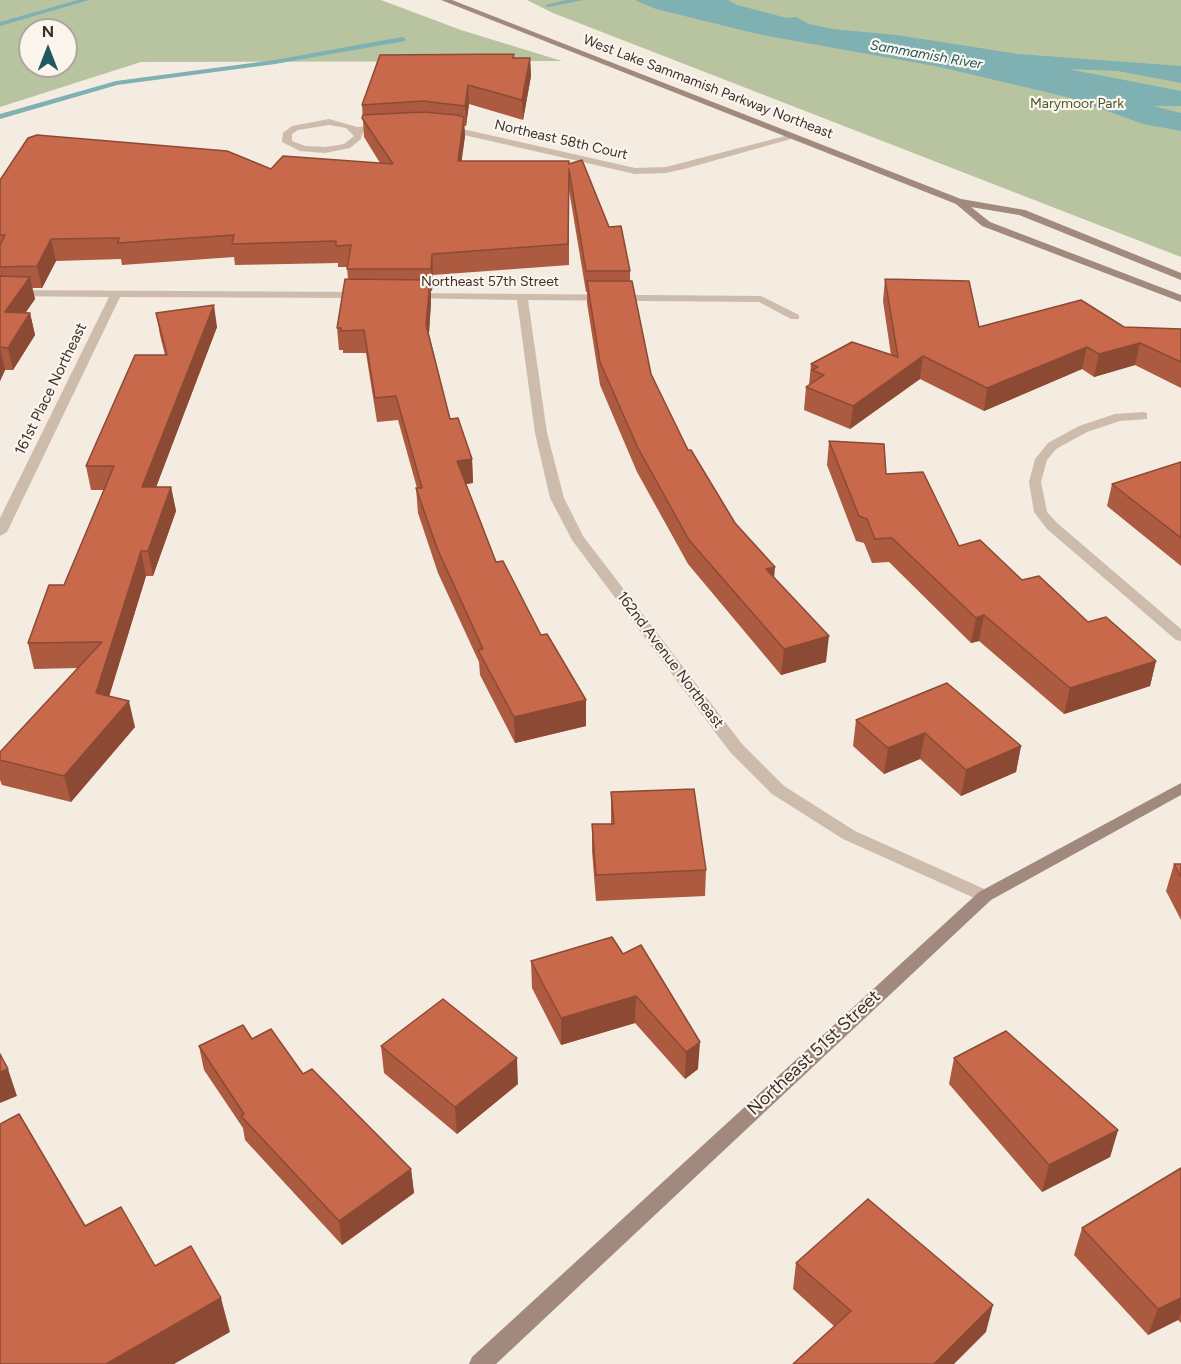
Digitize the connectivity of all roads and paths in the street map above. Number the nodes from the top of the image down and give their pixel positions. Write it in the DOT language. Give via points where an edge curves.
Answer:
graph roads {
  1 [pos="445,0"];
  2 [pos="395,127"];
  3 [pos="436,127"];
  4 [pos="356,130"];
  5 [pos="793,137"];
  6 [pos="959,202"];
  7 [pos="1181,277"];
  8 [pos="0,293"];
  9 [pos="116,294"];
  10 [pos="379,296"];
  11 [pos="403,296"];
  12 [pos="522,297"];
  13 [pos="1181,298"];
  14 [pos="795,317"];
  15 [pos="1143,416"];
  16 [pos="0,532"];
  17 [pos="1181,637"];
  18 [pos="1181,788"];
  19 [pos="985,896"];
  20 [pos="480,1364"];
  1 -- 5 [label="main road, West Lake Sammamish Parkway Northeast"];
  2 -- 4 [label="street"];
  3 -- 5 [label="street, Northeast 58th Court" via="458,129 578,160 650,171 684,166"];
  4 -- 4 [label="street" via="340,123 316,123 295,128 285,137 293,146 325,150 354,142 358,137"];
  5 -- 6 [label="main road, West Lake Sammamish Parkway Northeast"];
  6 -- 7 [label="main road, West Lake Sammamish Parkway Northeast" via="1021,212"];
  6 -- 13 [label="main road, West Lake Sammamish Parkway Northeast" via="986,224"];
  8 -- 9 [label="street"];
  9 -- 10 [label="street"];
  9 -- 16 [label="street, 161st Place Northeast"];
  11 -- 12 [label="street, Northeast 57th Street"];
  12 -- 14 [label="street, Northeast 57th Street" via="761,299"];
  12 -- 19 [label="street, 162nd Avenue Northeast" via="541,433 557,498 577,537 736,748 778,790 849,835"];
  15 -- 17 [label="street" via="1119,417 1083,429 1052,446 1041,459 1035,482 1041,512 1052,526"];
  18 -- 19 [label="main road, Northeast 51st Street"];
  19 -- 20 [label="main road, Northeast 51st Street"];
}
